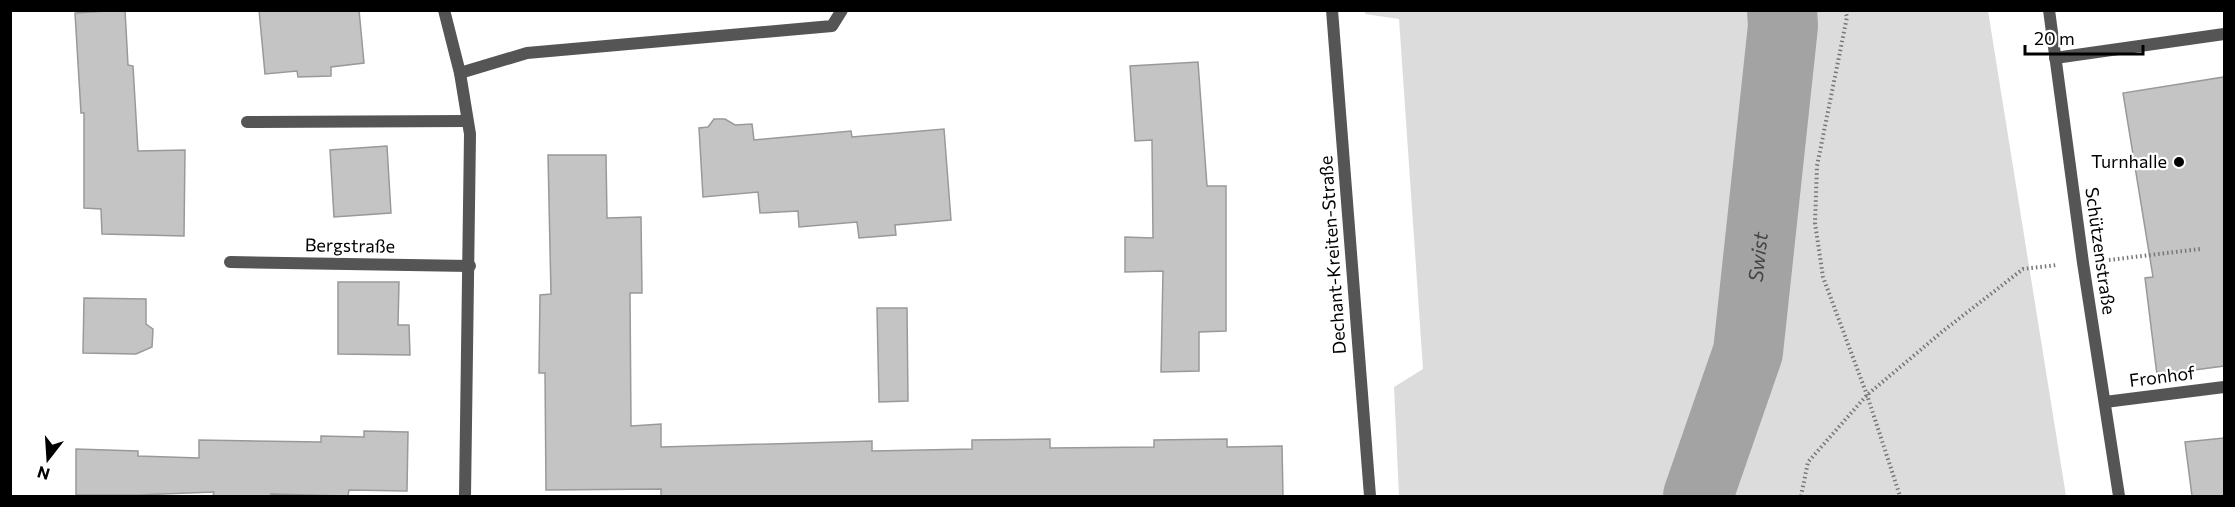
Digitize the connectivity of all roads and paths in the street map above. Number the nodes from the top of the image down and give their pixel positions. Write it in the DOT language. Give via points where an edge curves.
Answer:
graph roads {
  1 [pos="444,10"];
  2 [pos="842,10"];
  3 [pos="1332,10"];
  4 [pos="1845,10"];
  5 [pos="2049,10"];
  6 [pos="2224,34"];
  7 [pos="2055,58"];
  8 [pos="460,73"];
  9 [pos="468,121"];
  10 [pos="247,122"];
  11 [pos="2200,249"];
  12 [pos="230,262"];
  13 [pos="2083,263"];
  14 [pos="470,266"];
  15 [pos="2224,387"];
  16 [pos="1867,395"];
  17 [pos="2104,402"];
  18 [pos="465,496"];
  19 [pos="1370,496"];
  20 [pos="1801,496"];
  21 [pos="1899,496"];
  22 [pos="2119,496"];
  1 -- 8 [label="street"];
  2 -- 8 [label="street" via="832,26 527,52"];
  3 -- 19 [label="street, Dechant-Kreiten-Straße"];
  4 -- 16 [label="path" via="1847,17 1817,166 1815,223 1823,277"];
  5 -- 7 [label="street, Schützenstraße"];
  6 -- 7 [label="street"];
  7 -- 13 [label="street, Schützenstraße"];
  8 -- 9 [label="street"];
  9 -- 10 [label="street"];
  9 -- 14 [label="street"];
  11 -- 13 [label="path"];
  12 -- 14 [label="street, Bergstraße"];
  13 -- 16 [label="path" via="2023,269"];
  13 -- 17 [label="street, Schützenstraße"];
  14 -- 18 [label="street"];
  15 -- 17 [label="street, Fronhof"];
  16 -- 20 [label="path" via="1808,462"];
  16 -- 21 [label="path"];
  17 -- 22 [label="street, Schützenstraße"];
}
